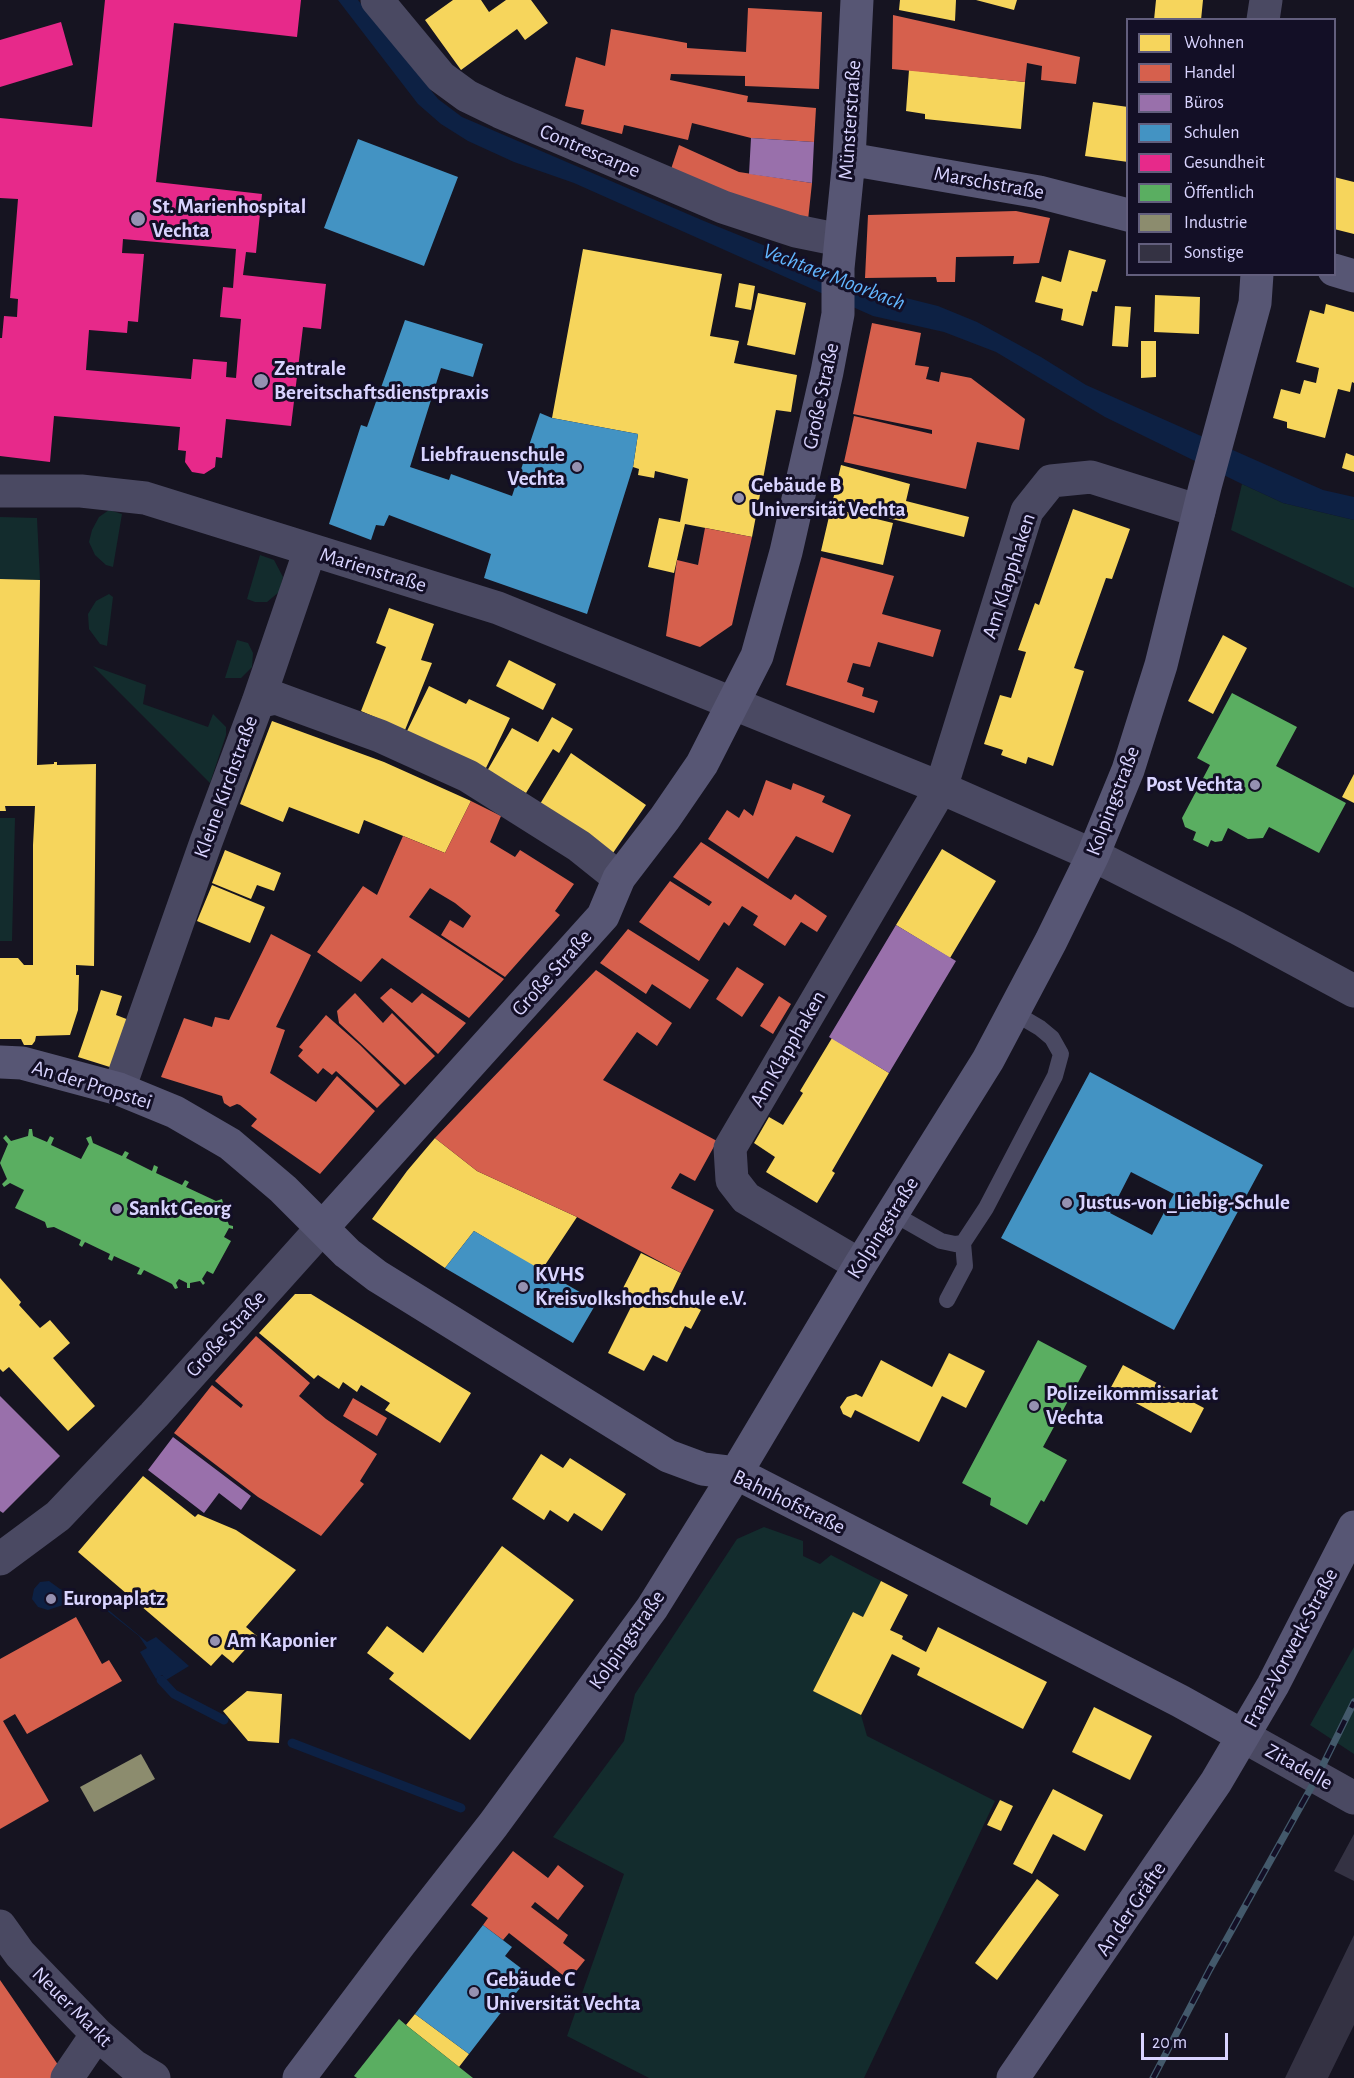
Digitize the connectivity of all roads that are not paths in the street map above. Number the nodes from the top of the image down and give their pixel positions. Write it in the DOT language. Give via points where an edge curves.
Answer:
graph roads {
  1 [pos="377,0"];
  2 [pos="857,0"];
  3 [pos="1266,0"];
  4 [pos="1263,18"];
  5 [pos="849,159"];
  6 [pos="1126,214"];
  7 [pos="839,254"];
  8 [pos="1336,270"];
  9 [pos="1257,276"];
  10 [pos="1354,276"];
  11 [pos="0,491"];
  12 [pos="1202,499"];
  13 [pos="310,550"];
  14 [pos="258,702"];
  15 [pos="734,704"];
  16 [pos="941,788"];
  17 [pos="1092,855"];
  18 [pos="619,878"];
  19 [pos="1354,990"];
  20 [pos="1013,1012"];
  21 [pos="0,1062"];
  22 [pos="119,1089"];
  23 [pos="892,1213"];
  24 [pos="322,1228"];
  25 [pos="963,1243"];
  26 [pos="860,1265"];
  27 [pos="947,1300"];
  28 [pos="736,1473"];
  29 [pos="1354,1527"];
  30 [pos="0,1559"];
  31 [pos="1243,1736"];
  32 [pos="1354,1798"];
  33 [pos="0,1926"];
  34 [pos="97,2034"];
  35 [pos="67,2078"];
  36 [pos="154,2078"];
  37 [pos="299,2078"];
  38 [pos="1013,2078"];
  1 -- 7 [label="street, Contrescarpe" via="441,77 467,96 723,207 796,231"];
  2 -- 5 [label="street, Münsterstraße"];
  3 -- 4 [label="street"];
  5 -- 6 [label="street, Marschstraße" via="1039,192"];
  5 -- 7 [label="street, Münsterstraße"];
  7 -- 15 [label="street, Große Straße" via="838,314 827,372 770,615 757,656"];
  8 -- 10 [label="street"];
  9 -- 12 [label="street, Kolpingstraße" via="1255,303"];
  11 -- 13 [label="street, Marienstraße" via="81,491 145,498"];
  12 -- 16 [label="street, Am Klapphaken" via="1091,477 1052,481 1027,511"];
  12 -- 17 [label="street, Kolpingstraße" via="1161,665 1128,770"];
  13 -- 14 [label="street"];
  13 -- 15 [label="street, Marienstraße" via="498,608"];
  14 -- 18 [label="street, Kleine Kirchstraße" via="276,698 380,736 468,776 569,840"];
  14 -- 22 [label="street, Kleine Kirchstraße"];
  15 -- 16 [label="street"];
  15 -- 18 [label="street, Große Straße" via="702,764"];
  16 -- 17 [label="street"];
  16 -- 26 [label="street, Am Klapphaken" via="729,1148 732,1180 746,1198"];
  17 -- 19 [label="street"];
  17 -- 20 [label="street, Kolpingstraße"];
  18 -- 24 [label="street, Große Straße" via="603,916"];
  20 -- 23 [label="street, Kolpingstraße" via="988,1060"];
  20 -- 25 [label="lane" via="1052,1038 1061,1054 1055,1076 986,1208"];
  21 -- 22 [label="street, An der Propstei" via="22,1063"];
  22 -- 24 [label="street, An der Propstei" via="175,1112 230,1144"];
  23 -- 25 [label="lane" via="941,1241"];
  23 -- 26 [label="street, Kolpingstraße"];
  24 -- 28 [label="street, Bahnhofstraße" via="376,1276 668,1456 703,1469"];
  24 -- 30 [label="street, Große Straße" via="58,1516"];
  25 -- 27 [label="lane" via="965,1266"];
  26 -- 28 [label="street, Kolpingstraße"];
  28 -- 31 [label="street, Bahnhofstraße"];
  28 -- 37 [label="street, Kolpingstraße" via="652,1608 493,1825 392,1938"];
  29 -- 31 [label="street, Franz-Vorwerk-Straße" via="1274,1685"];
  31 -- 32 [label="street, Zitadelle"];
  31 -- 38 [label="street, An der Gräfte" via="1187,1826"];
  33 -- 34 [label="street, Neuer Markt" via="28,1948"];
  34 -- 35 [label="street"];
  34 -- 36 [label="street, Neuer Markt"];
}
